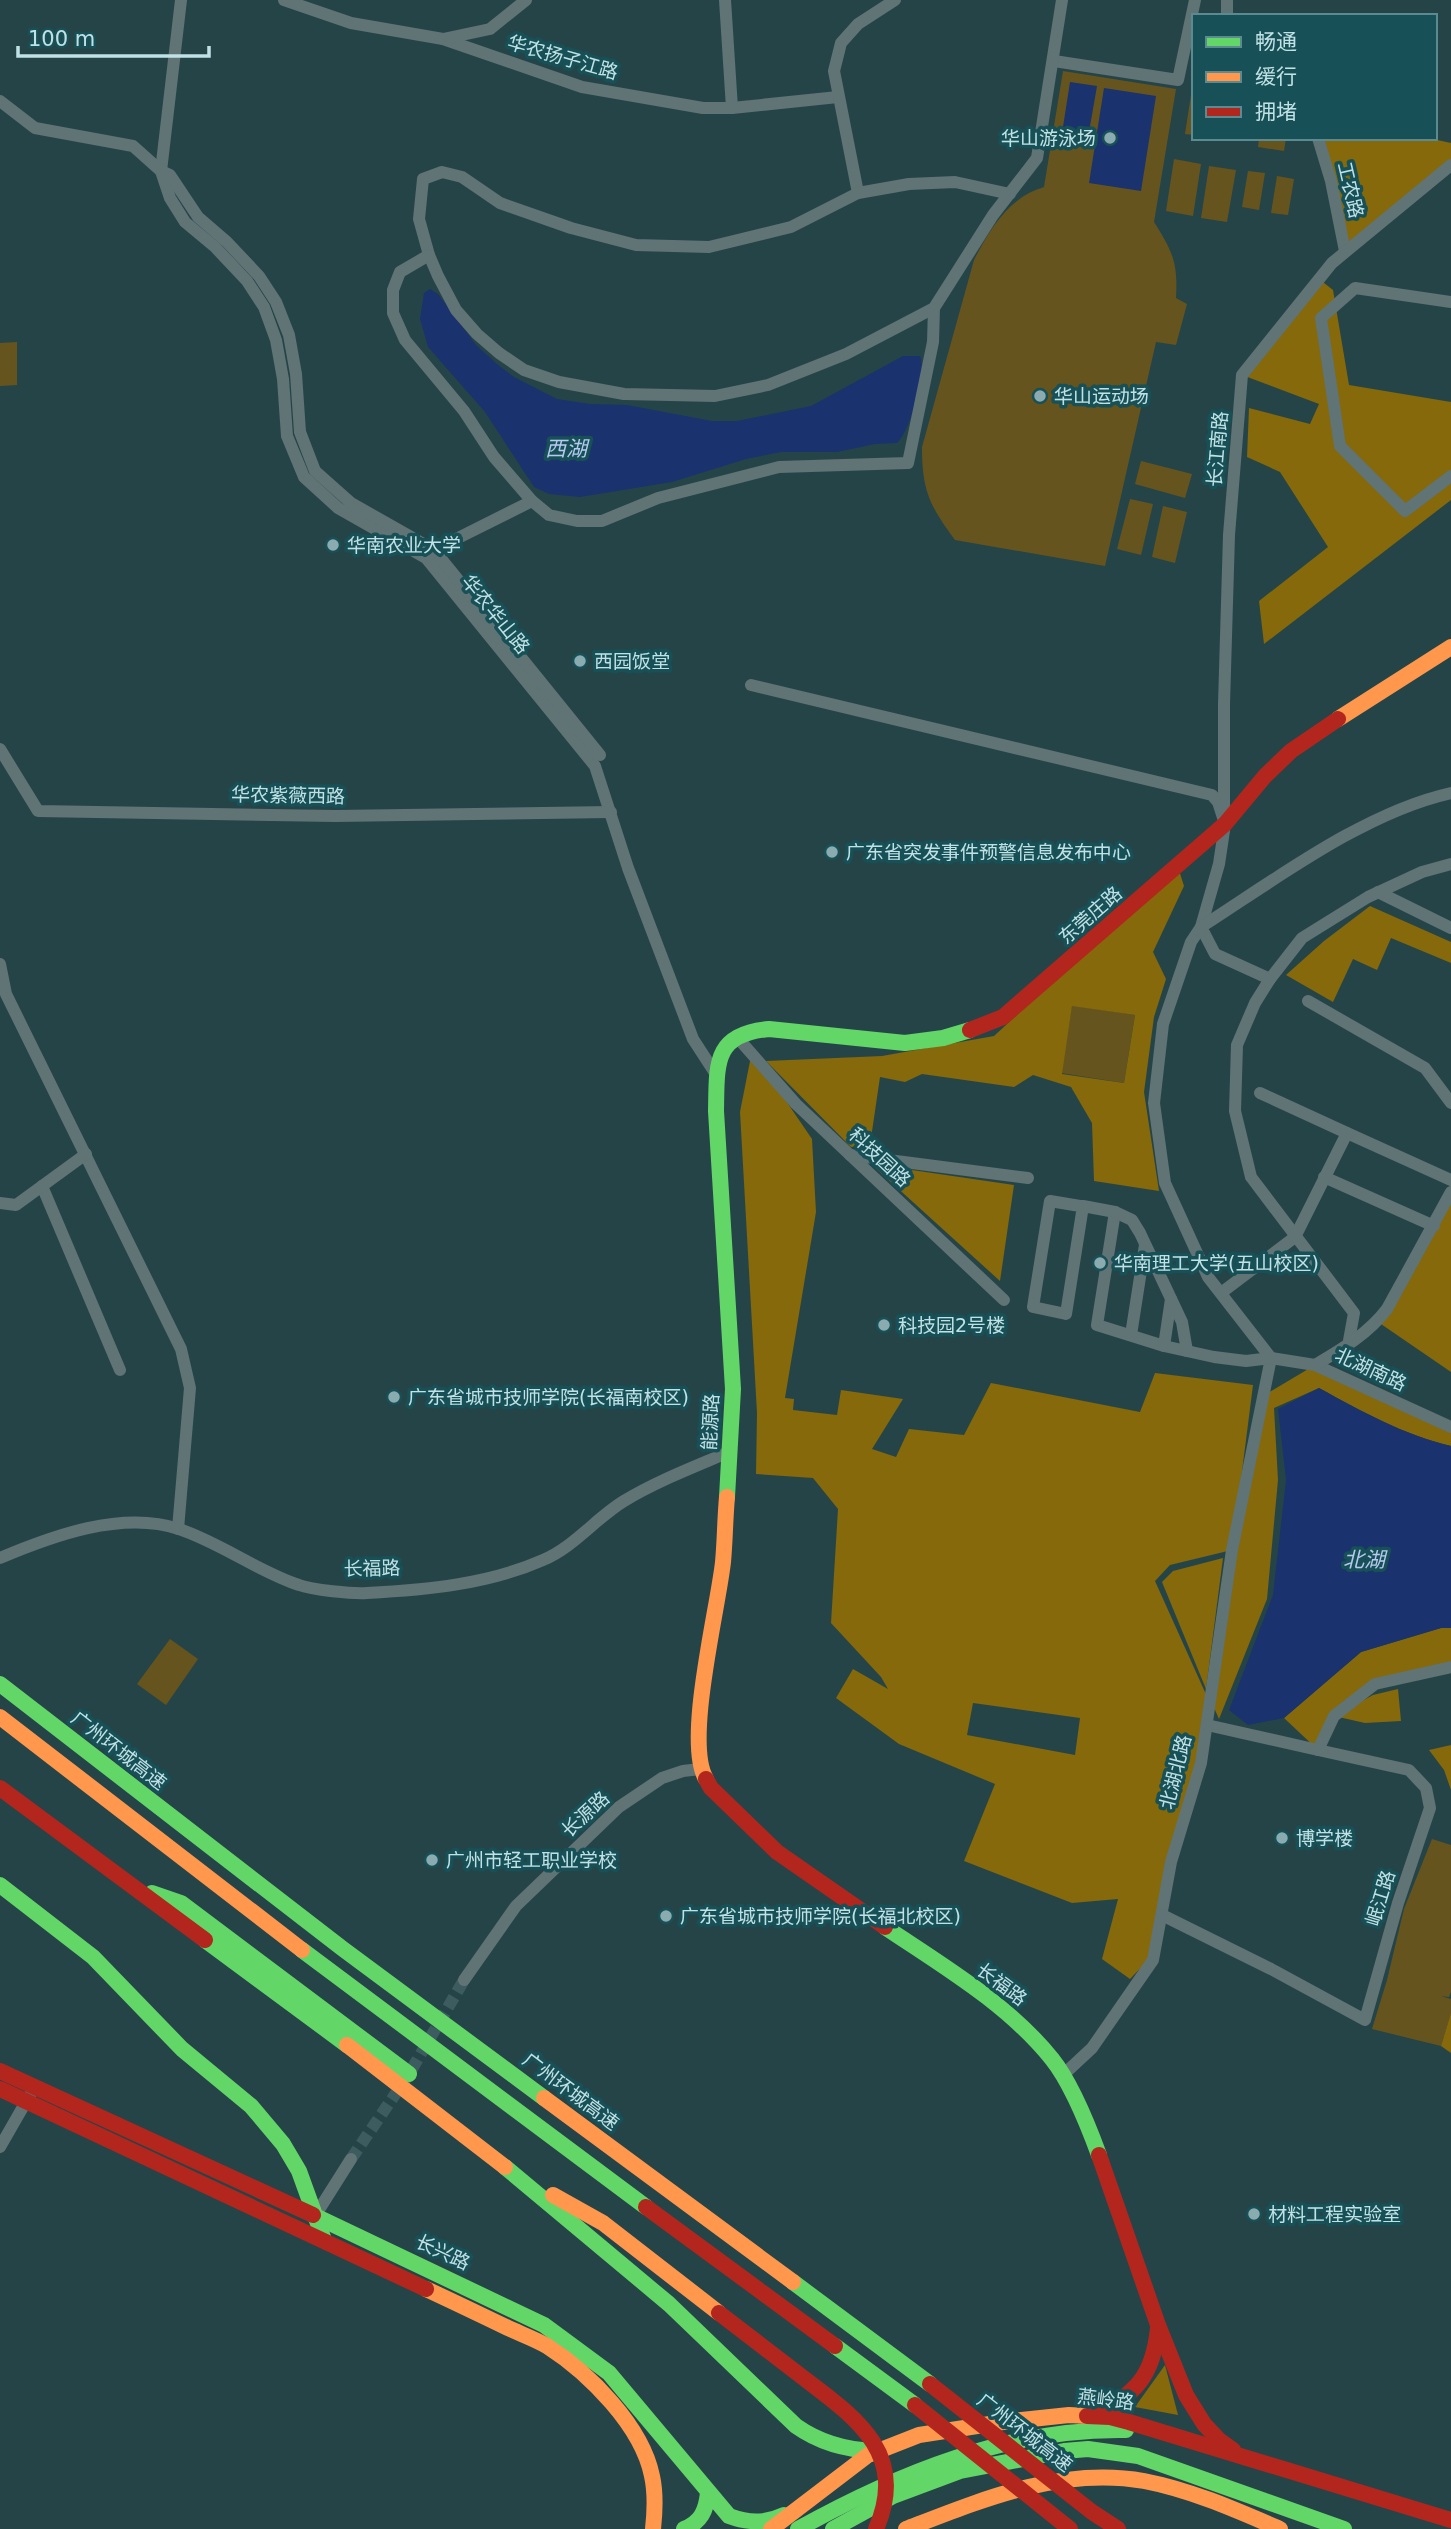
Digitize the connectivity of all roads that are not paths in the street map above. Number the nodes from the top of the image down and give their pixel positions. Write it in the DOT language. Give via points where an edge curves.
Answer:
graph roads {
  1 [pos="181,0"];
  2 [pos="284,0"];
  3 [pos="526,0"];
  4 [pos="725,0"];
  5 [pos="895,0"];
  6 [pos="1062,0"];
  7 [pos="1192,14"];
  8 [pos="443,39"];
  9 [pos="1054,61"];
  10 [pos="838,97"];
  11 [pos="0,101"];
  12 [pos="732,108"];
  13 [pos="1319,140"];
  14 [pos="1451,165"];
  15 [pos="161,171"];
  16 [pos="858,193"];
  17 [pos="1010,194"];
  18 [pos="1345,251"];
  19 [pos="429,255"];
  20 [pos="1451,302"];
  21 [pos="934,308"];
  22 [pos="1451,476"];
  23 [pos="532,501"];
  24 [pos="430,554"];
  25 [pos="1451,647"];
  26 [pos="751,685"];
  27 [pos="0,748"];
  28 [pos="1451,793"];
  29 [pos="611,812"];
  30 [pos="1225,824"];
  31 [pos="1451,864"];
  32 [pos="1378,892"];
  33 [pos="1201,927"];
  34 [pos="1451,928"];
  35 [pos="0,964"];
  36 [pos="1270,979"];
  37 [pos="1308,1001"];
  38 [pos="736,1036"];
  39 [pos="717,1076"];
  40 [pos="1260,1093"];
  41 [pos="1451,1103"];
  42 [pos="1347,1133"];
  43 [pos="86,1154"];
  44 [pos="850,1155"];
  45 [pos="1324,1177"];
  46 [pos="1028,1178"];
  47 [pos="1451,1180"];
  48 [pos="42,1186"];
  49 [pos="1451,1192"];
  50 [pos="0,1203"];
  51 [pos="1083,1206"];
  52 [pos="1115,1212"];
  53 [pos="1434,1226"];
  54 [pos="1295,1237"];
  55 [pos="1145,1243"];
  56 [pos="1221,1293"];
  57 [pos="1171,1299"];
  58 [pos="1004,1300"];
  59 [pos="1131,1335"];
  60 [pos="1164,1346"];
  61 [pos="1348,1346"];
  62 [pos="1187,1351"];
  63 [pos="1271,1358"];
  64 [pos="1315,1365"];
  65 [pos="120,1370"];
  66 [pos="1451,1427"];
  67 [pos="729,1452"];
  68 [pos="178,1529"];
  69 [pos="0,1558"];
  70 [pos="1451,1667"];
  71 [pos="0,1684"];
  72 [pos="0,1717"];
  73 [pos="1207,1725"];
  74 [pos="1318,1750"];
  75 [pos="700,1769"];
  76 [pos="0,1788"];
  77 [pos="1426,1788"];
  78 [pos="81,1849"];
  79 [pos="0,1885"];
  80 [pos="1162,1915"];
  81 [pos="464,1980"];
  82 [pos="0,2071"];
  83 [pos="409,2074"];
  84 [pos="1063,2075"];
  85 [pos="0,2089"];
  86 [pos="30,2094"];
  87 [pos="0,2147"];
  88 [pos="351,2159"];
  89 [pos="505,2167"];
  90 [pos="315,2216"];
  91 [pos="324,2240"];
  92 [pos="1158,2325"];
  93 [pos="1094,2416"];
  94 [pos="1159,2430"];
  95 [pos="875,2451"];
  96 [pos="1240,2456"];
  97 [pos="708,2493"];
  98 [pos="811,2500"];
  99 [pos="1451,2520"];
  100 [pos="654,2524"];
  101 [pos="683,2529"];
  102 [pos="771,2529"];
  103 [pos="798,2529"];
  104 [pos="833,2529"];
  105 [pos="876,2529"];
  106 [pos="906,2529"];
  107 [pos="1070,2529"];
  108 [pos="1118,2529"];
  109 [pos="1280,2529"];
  110 [pos="1344,2529"];
  1 -- 15 [label="street"];
  2 -- 8 [label="street, 华农扬子江路" via="351,23"];
  3 -- 8 [label="street" via="490,29"];
  4 -- 12 [label="street"];
  5 -- 10 [label="street" via="858,24 841,43 834,71"];
  6 -- 9 [label="street"];
  7 -- 9 [label="street" via="1178,80"];
  8 -- 12 [label="street, 华农扬子江路" via="582,87 703,108"];
  9 -- 17 [label="street" via="1038,158"];
  10 -- 12 [label="street, 华农扬子江路"];
  10 -- 16 [label="street"];
  11 -- 15 [label="street, 华农华山路" via="35,128 133,146"];
  13 -- 18 [label="street, 工农路"];
  14 -- 18 [label="street, 长江南路"];
  15 -- 24 [label="street, 华农华山路" via="185,222 247,281 264,307 281,366 287,436 310,474 338,508"];
  16 -- 17 [label="street" via="955,182"];
  16 -- 19 [label="street" via="791,228 709,247 636,244 571,229 500,203 462,177 442,172 423,179 419,219"];
  17 -- 21 [label="street"];
  18 -- 30 [label="street, 长江南路" via="1242,375 1229,535"];
  19 -- 21 [label="street" via="456,310 499,353 524,370 559,382 624,394 715,396 768,385 846,354"];
  19 -- 23 [label="street" via="400,272 393,290 393,313 405,340"];
  20 -- 22 [label="street" via="1355,288 1321,318 1340,446 1405,511"];
  21 -- 23 [label="street" via="933,342 908,463 779,467 658,498 602,521 549,515"];
  23 -- 24 [label="street"];
  24 -- 29 [label="street, 华农华山路" via="597,760"];
  25 -- 30 [label="main road, 东莞庄路" via="1291,751"];
  26 -- 30 [label="street" via="1212,795"];
  27 -- 29 [label="street, 华农紫薇西路" via="38,811 335,816"];
  28 -- 33 [label="street" via="1423,799 1334,842"];
  29 -- 39 [label="street, 华农华山路" via="693,1039"];
  30 -- 33 [label="street, 长江南路"];
  30 -- 38 [label="main road, 东莞庄路" via="1018,1005 983,1027 903,1043 760,1029"];
  31 -- 32 [label="street"];
  32 -- 34 [label="street"];
  32 -- 36 [label="street" via="1302,938"];
  33 -- 36 [label="street" via="1215,954"];
  33 -- 56 [label="street, 长江南路" via="1191,942 1163,1024 1154,1103 1164,1183 1208,1277"];
  35 -- 43 [label="street" via="6,994"];
  36 -- 54 [label="street" via="1237,1045 1235,1111 1251,1177"];
  37 -- 41 [label="street" via="1425,1068"];
  38 -- 39 [label="main road" via="722,1055"];
  38 -- 44 [label="street, 科技园路" via="796,1104"];
  39 -- 67 [label="main road, 能源路" via="733,1389"];
  40 -- 42 [label="street"];
  42 -- 45 [label="street"];
  42 -- 47 [label="street"];
  43 -- 48 [label="street"];
  43 -- 68 [label="street" via="181,1349 190,1388"];
  44 -- 46 [label="street"];
  44 -- 58 [label="street, 科技园路"];
  45 -- 53 [label="street"];
  45 -- 54 [label="street"];
  48 -- 50 [label="street" via="16,1205"];
  48 -- 65 [label="street"];
  49 -- 53 [label="street"];
  51 -- 51 [label="street" via="1050,1200 1033,1307 1066,1314"];
  51 -- 52 [label="street"];
  52 -- 55 [label="street" via="1132,1220"];
  52 -- 59 [label="street, 北湖南路" via="1097,1325"];
  53 -- 61 [label="street" via="1378,1322"];
  54 -- 56 [label="street"];
  54 -- 61 [label="street" via="1354,1313"];
  55 -- 57 [label="street"];
  55 -- 59 [label="street"];
  56 -- 63 [label="street, 长江南路"];
  57 -- 60 [label="street"];
  57 -- 62 [label="street" via="1182,1322"];
  59 -- 60 [label="street, 北湖南路"];
  60 -- 62 [label="street, 北湖南路"];
  61 -- 64 [label="street"];
  62 -- 63 [label="street, 北湖南路" via="1247,1361"];
  63 -- 64 [label="street, 北湖南路"];
  63 -- 73 [label="street" via="1232,1550"];
  64 -- 66 [label="street, 北湖南路"];
  67 -- 68 [label="street, 长福路" via="622,1503 545,1559 499,1576 437,1586 364,1593 301,1586"];
  67 -- 75 [label="main road, 能源路" via="723,1562 700,1721"];
  68 -- 69 [label="street, 长福路" via="94,1525"];
  70 -- 74 [label="street" via="1375,1684 1334,1716"];
  71 -- 108 [label="main road, 广州环城高速, bridge" via="333,1942 930,2384"];
  72 -- 107 [label="main road, bridge" via="292,1943 915,2405"];
  73 -- 74 [label="street, 北湖北路"];
  73 -- 80 [label="street, 北湖北路"];
  74 -- 77 [label="street, 北湖北路" via="1409,1770"];
  75 -- 81 [label="street, 长源路" via="662,1778 619,1807 516,1906"];
  75 -- 84 [label="main road, 长福路" via="710,1788 777,1852 1010,2015"];
  76 -- 78 [label="main road"];
  77 -- 80 [label="street, 岷江路" via="1430,1808 1365,2020"];
  78 -- 83 [label="main road" via="151,1893 181,1903"];
  78 -- 89 [label="main road, bridge"];
  79 -- 90 [label="main road" via="93,1957 182,2049 251,2106 299,2171"];
  80 -- 84 [label="street, 北湖北路" via="1153,1960 1093,2048"];
  82 -- 86 [label="main road, 长兴路"];
  84 -- 92 [label="main road, 长福路" via="1100,2155"];
  85 -- 86 [label="main road, 长兴路"];
  86 -- 87 [label="street"];
  86 -- 90 [label="main road, 长兴路"];
  86 -- 91 [label="main road, 长兴路"];
  88 -- 90 [label="street"];
  89 -- 95 [label="main road" via="669,2304 805,2433 838,2446"];
  89 -- 105 [label="main road, bridge" via="603,2224 865,2428 877,2445 886,2474 886,2502"];
  90 -- 91 [label="main road"];
  90 -- 97 [label="main road, 长兴路" via="510,2307 568,2341 624,2388"];
  91 -- 100 [label="main road, 长兴路" via="527,2335 580,2371 638,2439 653,2480"];
  92 -- 93 [label="main road, 长福路" via="1157,2348 1142,2383"];
  92 -- 96 [label="main road, 长福路" via="1194,2410 1219,2440"];
  93 -- 94 [label="main road, 燕岭路"];
  93 -- 95 [label="main road, 燕岭路" via="1038,2418 935,2432"];
  94 -- 96 [label="main road, 燕岭路"];
  94 -- 103 [label="main road" via="1081,2432 966,2452 900,2476"];
  95 -- 98 [label="main road, 燕岭路"];
  96 -- 99 [label="main road, 燕岭路"];
  97 -- 98 [label="main road, 长兴路" via="729,2516 753,2522 777,2518"];
  97 -- 101 [label="main road" via="704,2516"];
  98 -- 102 [label="main road, 燕岭路"];
  100 -- 101 [label="main road"];
  104 -- 110 [label="main road" via="893,2496 960,2471 1088,2449 1138,2456"];
  106 -- 109 [label="main road" via="1007,2494 1100,2477 1176,2490"];
}
